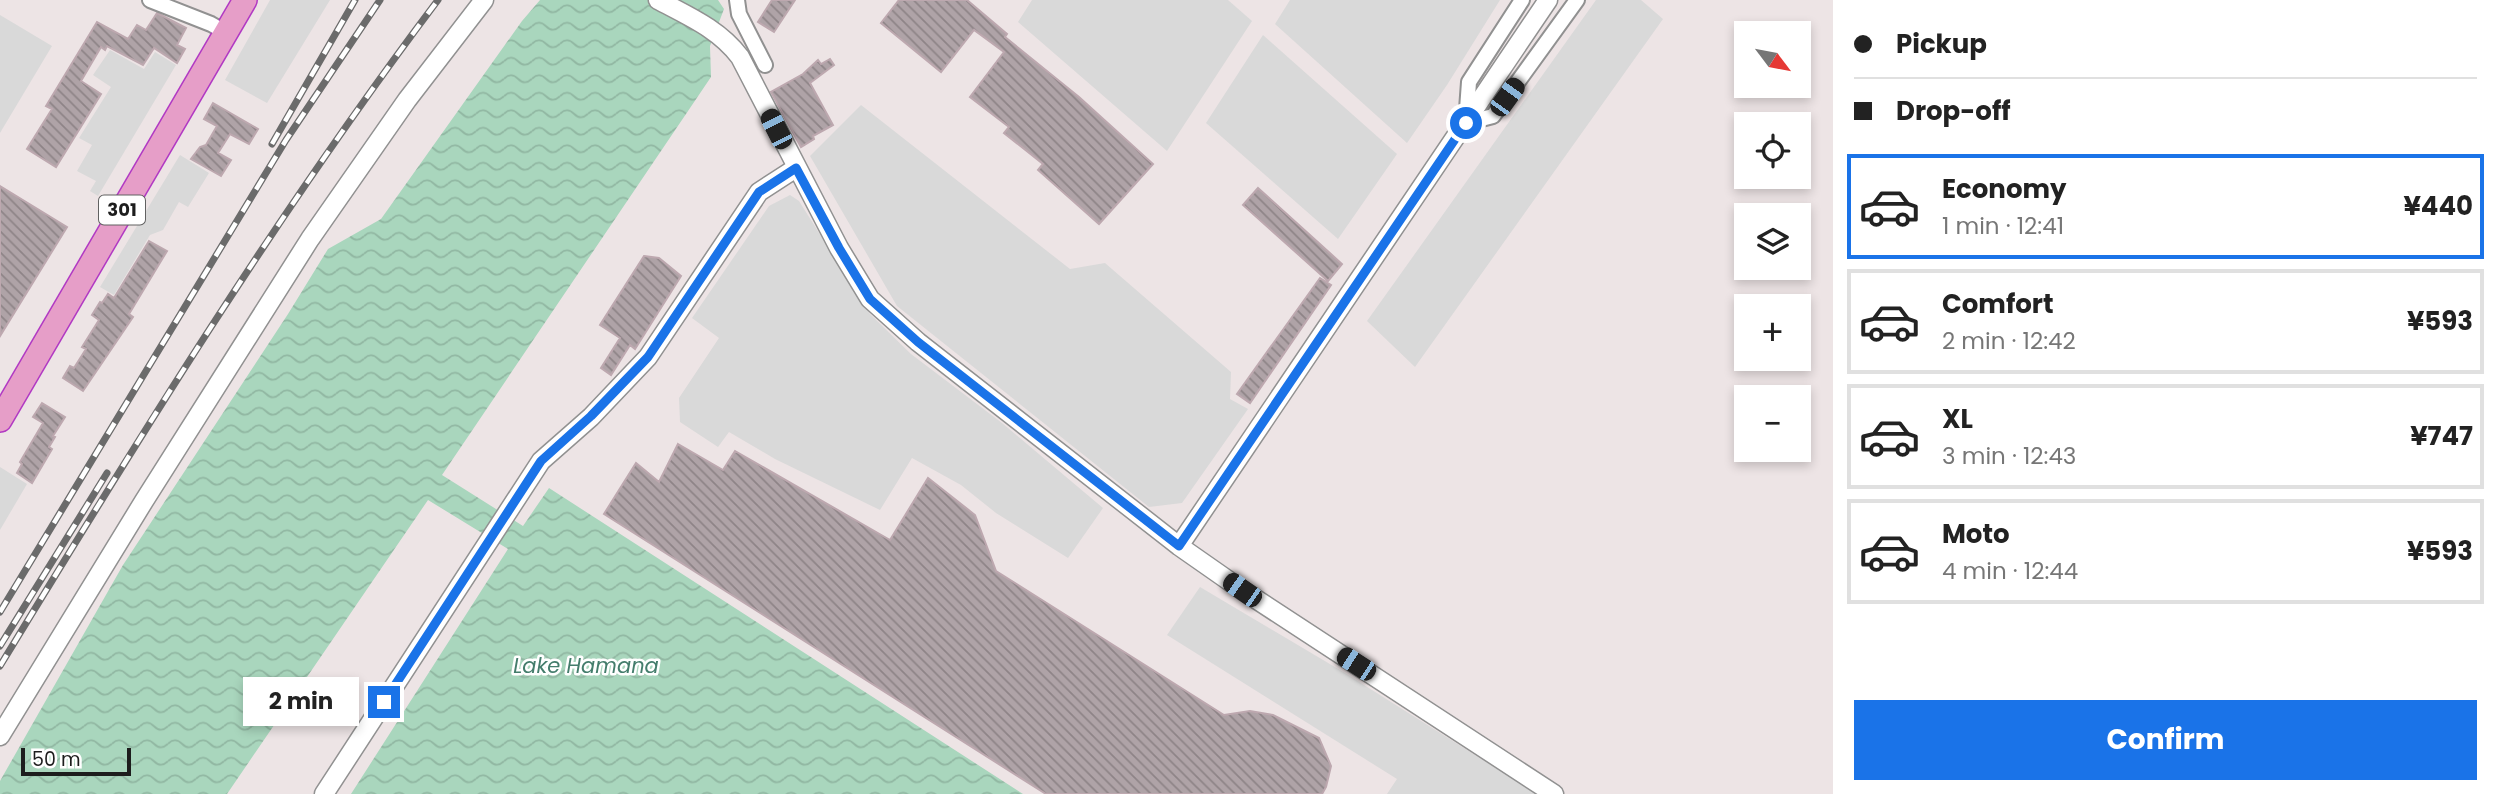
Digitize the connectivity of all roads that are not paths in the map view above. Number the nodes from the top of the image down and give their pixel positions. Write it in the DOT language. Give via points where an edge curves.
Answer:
graph roads {
  1 [pos="150,0"];
  2 [pos="245,0"];
  3 [pos="484,0"];
  4 [pos="658,0"];
  5 [pos="737,0"];
  6 [pos="1522,0"];
  7 [pos="1548,0"];
  8 [pos="1577,0"];
  9 [pos="225,33"];
  10 [pos="765,65"];
  11 [pos="1466,123"];
  12 [pos="796,168"];
  13 [pos="0,420"];
  14 [pos="1179,546"];
  15 [pos="0,736"];
  16 [pos="324,794"];
  17 [pos="1554,794"];
  1 -- 9 [label="street"];
  2 -- 9 [label="highway, 301"];
  3 -- 15 [label="street" via="327,213"];
  4 -- 12 [label="street" via="730,44"];
  5 -- 10 [label="street" via="739,15"];
  6 -- 11 [label="street" via="1469,82"];
  7 -- 11 [label="street"];
  8 -- 11 [label="street" via="1493,117"];
  9 -- 13 [label="highway, 301"];
  11 -- 14 [label="street"];
  12 -- 14 [label="street" via="870,299 918,342"];
  12 -- 16 [label="street" via="759,192 648,357 541,461"];
  14 -- 17 [label="street"];
}
